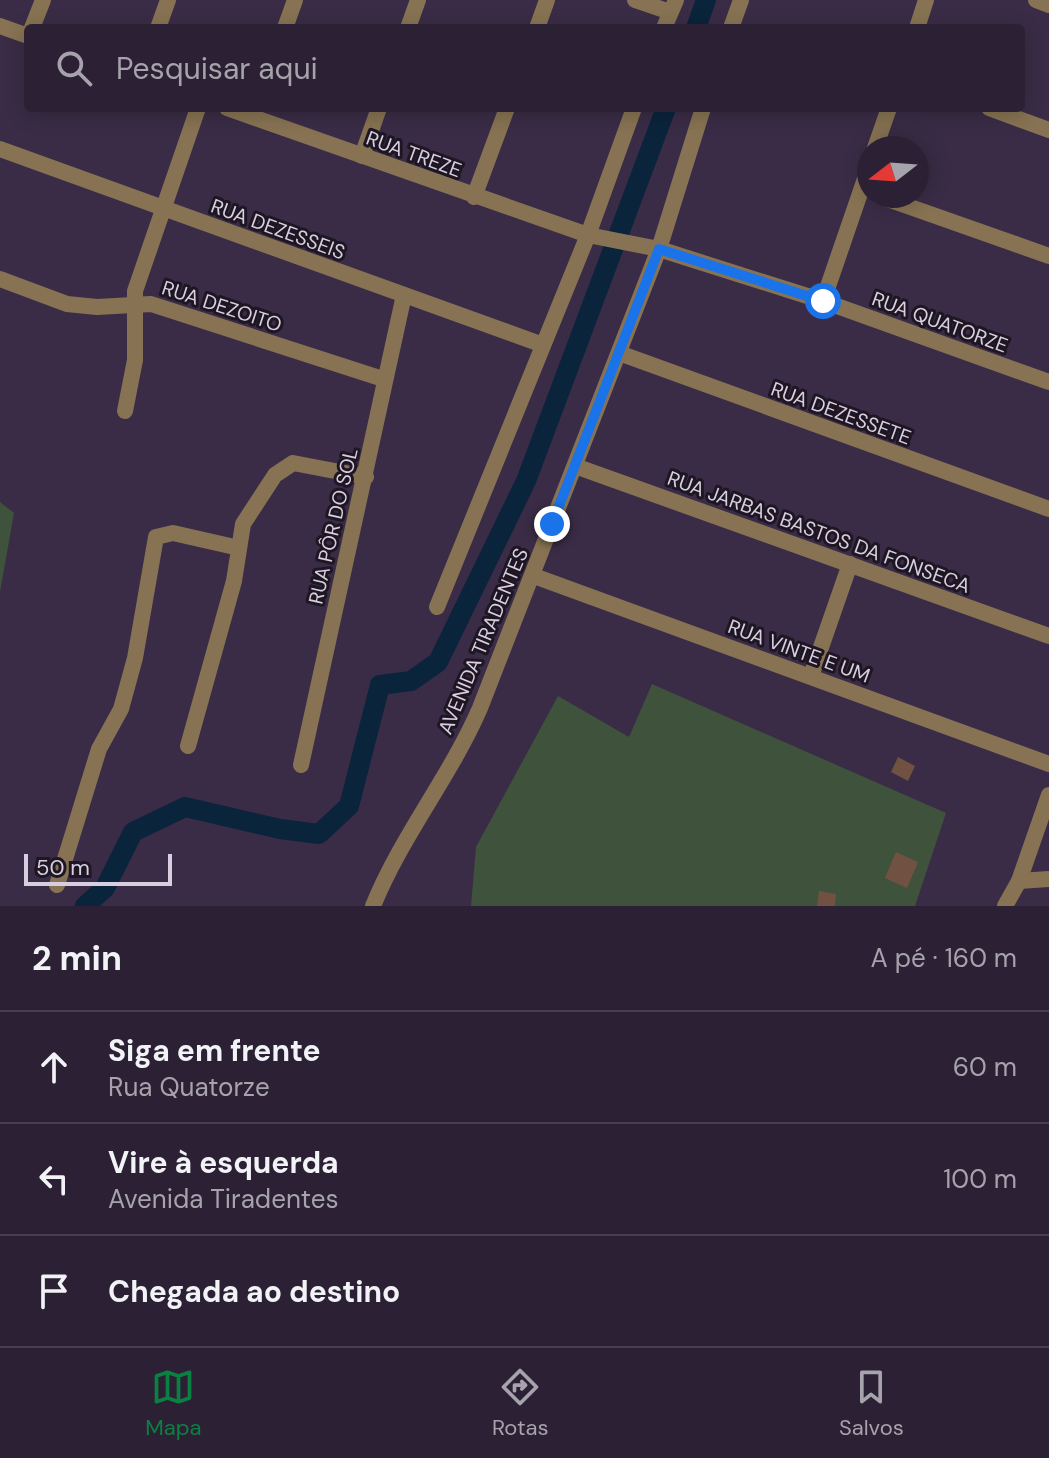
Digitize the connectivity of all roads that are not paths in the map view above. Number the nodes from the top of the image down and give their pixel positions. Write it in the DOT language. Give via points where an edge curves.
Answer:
graph roads {
  1 [pos="43,0"];
  2 [pos="168,0"];
  3 [pos="295,0"];
  4 [pos="418,0"];
  5 [pos="547,0"];
  6 [pos="635,0"];
  7 [pos="741,0"];
  8 [pos="926,0"];
  9 [pos="1036,0"];
  10 [pos="1049,5"];
  11 [pos="670,13"];
  12 [pos="34,24"];
  13 [pos="159,24"];
  14 [pos="286,24"];
  15 [pos="409,24"];
  16 [pos="538,24"];
  17 [pos="732,24"];
  18 [pos="918,24"];
  19 [pos="0,26"];
  20 [pos="24,35"];
  21 [pos="197,112"];
  22 [pos="252,112"];
  23 [pos="378,112"];
  24 [pos="506,112"];
  25 [pos="633,112"];
  26 [pos="702,112"];
  27 [pos="888,112"];
  28 [pos="1000,112"];
  29 [pos="1049,130"];
  30 [pos="879,136"];
  31 [pos="0,149"];
  32 [pos="362,156"];
  33 [pos="474,197"];
  34 [pos="859,208"];
  35 [pos="913,208"];
  36 [pos="165,209"];
  37 [pos="594,236"];
  38 [pos="659,249"];
  39 [pos="1049,256"];
  40 [pos="0,279"];
  41 [pos="404,295"];
  42 [pos="823,301"];
  43 [pos="134,303"];
  44 [pos="543,345"];
  45 [pos="619,353"];
  46 [pos="383,379"];
  47 [pos="1049,382"];
  48 [pos="125,411"];
  49 [pos="575,466"];
  50 [pos="366,477"];
  51 [pos="1049,509"];
  52 [pos="239,548"];
  53 [pos="850,564"];
  54 [pos="534,576"];
  55 [pos="437,607"];
  56 [pos="1049,636"];
  57 [pos="811,676"];
  58 [pos="188,746"];
  59 [pos="1049,764"];
  60 [pos="301,765"];
  61 [pos="1049,795"];
  62 [pos="1049,879"];
  63 [pos="1019,881"];
  64 [pos="57,885"];
  65 [pos="373,906"];
  66 [pos="1005,906"];
  1 -- 12 [label="street"];
  2 -- 13 [label="street"];
  3 -- 14 [label="street"];
  4 -- 15 [label="street"];
  5 -- 16 [label="street"];
  6 -- 11 [label="street"];
  7 -- 17 [label="street"];
  8 -- 18 [label="street"];
  9 -- 10 [label="street"];
  19 -- 20 [label="street"];
  21 -- 36 [label="street"];
  22 -- 32 [label="street, RUA TREZE"];
  23 -- 32 [label="street"];
  24 -- 33 [label="street"];
  25 -- 37 [label="street"];
  26 -- 38 [label="street, AVENIDA TIRADENTES"];
  27 -- 30 [label="street"];
  28 -- 29 [label="street"];
  31 -- 36 [label="street, RUA DEZESSEIS"];
  32 -- 33 [label="street, RUA TREZE"];
  33 -- 37 [label="street, RUA TREZE"];
  34 -- 42 [label="street"];
  35 -- 39 [label="street"];
  36 -- 41 [label="street, RUA DEZESSEIS"];
  36 -- 43 [label="street"];
  37 -- 38 [label="street, RUA QUATORZE"];
  37 -- 44 [label="street"];
  38 -- 42 [label="street, RUA QUATORZE"];
  38 -- 45 [label="street, AVENIDA TIRADENTES"];
  40 -- 43 [label="street, RUA DEZOITO" via="67,304"];
  41 -- 44 [label="street, RUA DEZESSEIS"];
  41 -- 46 [label="street, RUA PÔR DO SOL"];
  42 -- 47 [label="street, RUA QUATORZE"];
  43 -- 46 [label="street, RUA DEZOITO" via="151,304"];
  43 -- 48 [label="street" via="135,360"];
  44 -- 55 [label="street"];
  45 -- 49 [label="street, AVENIDA TIRADENTES"];
  45 -- 51 [label="street, RUA DEZESSETE"];
  46 -- 50 [label="street, RUA PÔR DO SOL"];
  49 -- 53 [label="street, RUA JARBAS BASTOS DA FONSECA"];
  49 -- 54 [label="street, AVENIDA TIRADENTES"];
  50 -- 52 [label="street" via="306,464 285,466 243,524"];
  50 -- 60 [label="street, RUA PÔR DO SOL"];
  52 -- 58 [label="street"];
  52 -- 64 [label="street" via="173,533 156,537 121,709 99,749"];
  53 -- 56 [label="street, RUA JARBAS BASTOS DA FONSECA"];
  53 -- 57 [label="street"];
  54 -- 57 [label="street, RUA VINTE E UM"];
  54 -- 65 [label="street, AVENIDA TIRADENTES" via="467,739 393,858"];
  57 -- 59 [label="street, RUA VINTE E UM"];
  61 -- 63 [label="street"];
  62 -- 63 [label="street"];
  63 -- 66 [label="street"];
}
